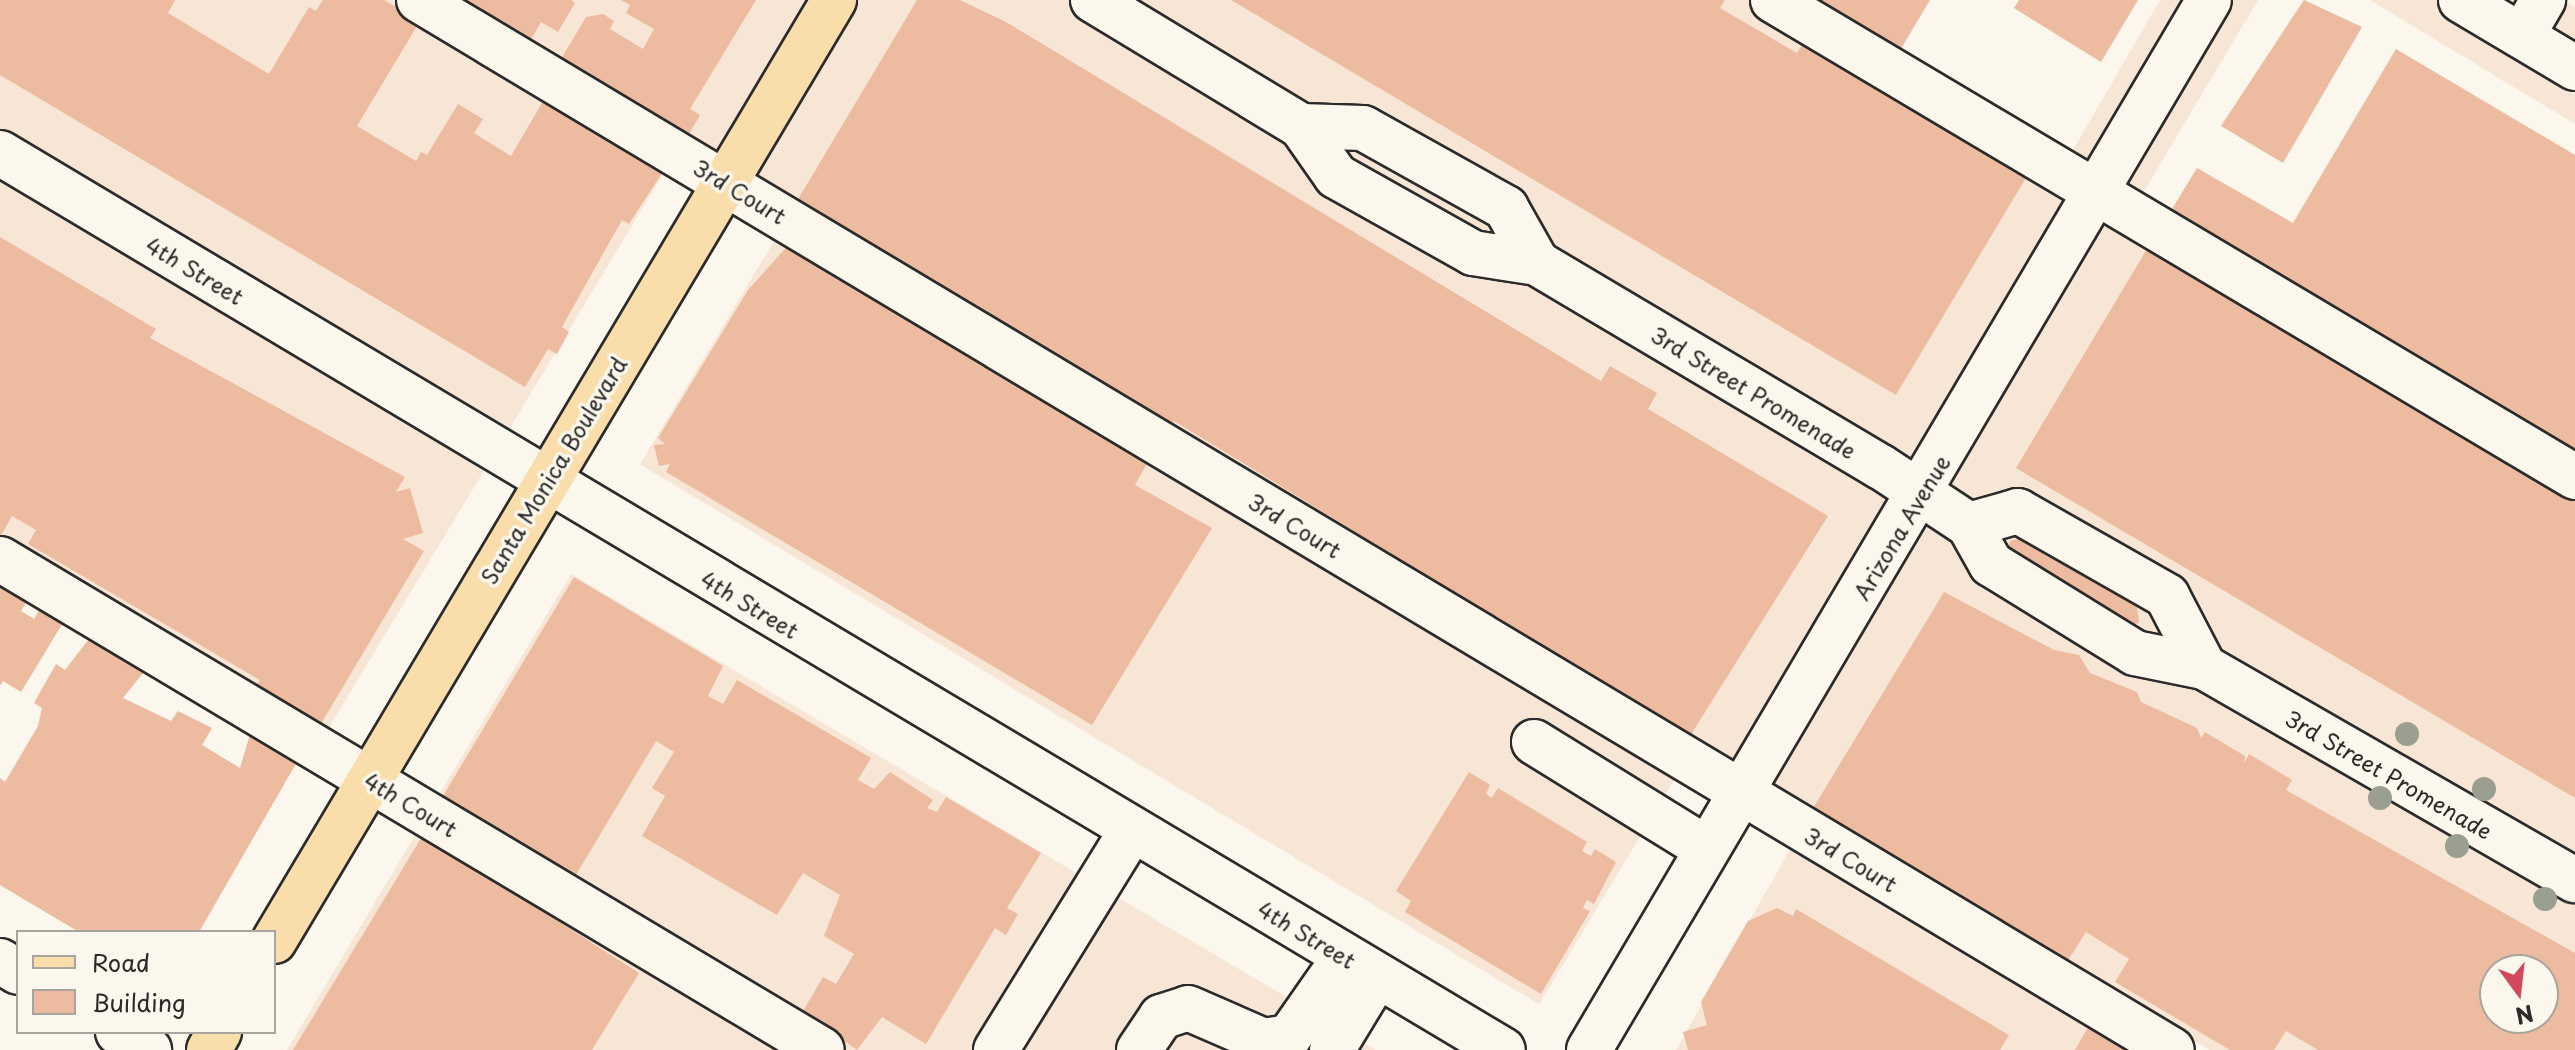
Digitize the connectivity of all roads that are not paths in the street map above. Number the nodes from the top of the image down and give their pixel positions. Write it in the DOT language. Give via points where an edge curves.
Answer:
graph roads {
  1 [pos="419,0"];
  2 [pos="834,0"];
  3 [pos="1093,0"];
  4 [pos="1773,0"];
  5 [pos="2209,0"];
  6 [pos="2461,0"];
  7 [pos="2532,18"];
  8 [pos="2575,68"];
  9 [pos="0,153"];
  10 [pos="725,181"];
  11 [pos="2098,193"];
  12 [pos="2575,477"];
  13 [pos="545,482"];
  14 [pos="1921,493"];
  15 [pos="1969,525"];
  16 [pos="0,559"];
  17 [pos="2204,667"];
  18 [pos="1534,742"];
  19 [pos="371,779"];
  20 [pos="1740,794"];
  21 [pos="1132,830"];
  22 [pos="1707,849"];
  23 [pos="2575,880"];
  24 [pos="276,938"];
  25 [pos="1361,966"];
  26 [pos="121,1034"];
  27 [pos="149,1050"];
  28 [pos="822,1050"];
  29 [pos="996,1050"];
  30 [pos="1139,1050"];
  31 [pos="1332,1050"];
  32 [pos="1503,1050"];
  33 [pos="1589,1050"];
  34 [pos="2172,1050"];
  1 -- 10 [label="street, 3rd Court"];
  2 -- 10 [label="main road, Santa Monica Boulevard"];
  3 -- 14 [label="street, 3rd Street Promenade" via="1301,126 1336,176 1473,253 1537,263"];
  4 -- 11 [label="street"];
  5 -- 11 [label="street, Arizona Avenue"];
  6 -- 7 [label="street"];
  7 -- 8 [label="street"];
  9 -- 13 [label="street, 4th Street"];
  10 -- 13 [label="main road, Santa Monica Boulevard"];
  10 -- 20 [label="street, 3rd Court"];
  11 -- 12 [label="street"];
  11 -- 14 [label="street, Arizona Avenue"];
  13 -- 19 [label="main road, Santa Monica Boulevard"];
  13 -- 21 [label="street, 4th Street"];
  14 -- 15 [label="street, 3rd Street Promenade"];
  14 -- 20 [label="street, Arizona Avenue"];
  15 -- 17 [label="street, 3rd Street Promenade" via="1991,564 2135,653"];
  15 -- 17 [label="street" via="2018,511 2167,596"];
  16 -- 19 [label="street, 4th Court"];
  17 -- 23 [label="street, 3rd Street Promenade"];
  18 -- 22 [label="street"];
  19 -- 24 [label="main road, Santa Monica Boulevard"];
  19 -- 28 [label="street, 4th Court"];
  20 -- 22 [label="street, Arizona Avenue"];
  20 -- 34 [label="street, 3rd Court"];
  21 -- 25 [label="street, 4th Street"];
  21 -- 29 [label="street"];
  22 -- 33 [label="street, Arizona Avenue"];
  25 -- 30 [label="street" via="1289,1037 1264,1041 1188,1008 1161,1017"];
  25 -- 31 [label="street"];
  25 -- 32 [label="street, 4th Street"];
  26 -- 27 [label="street"];
}
